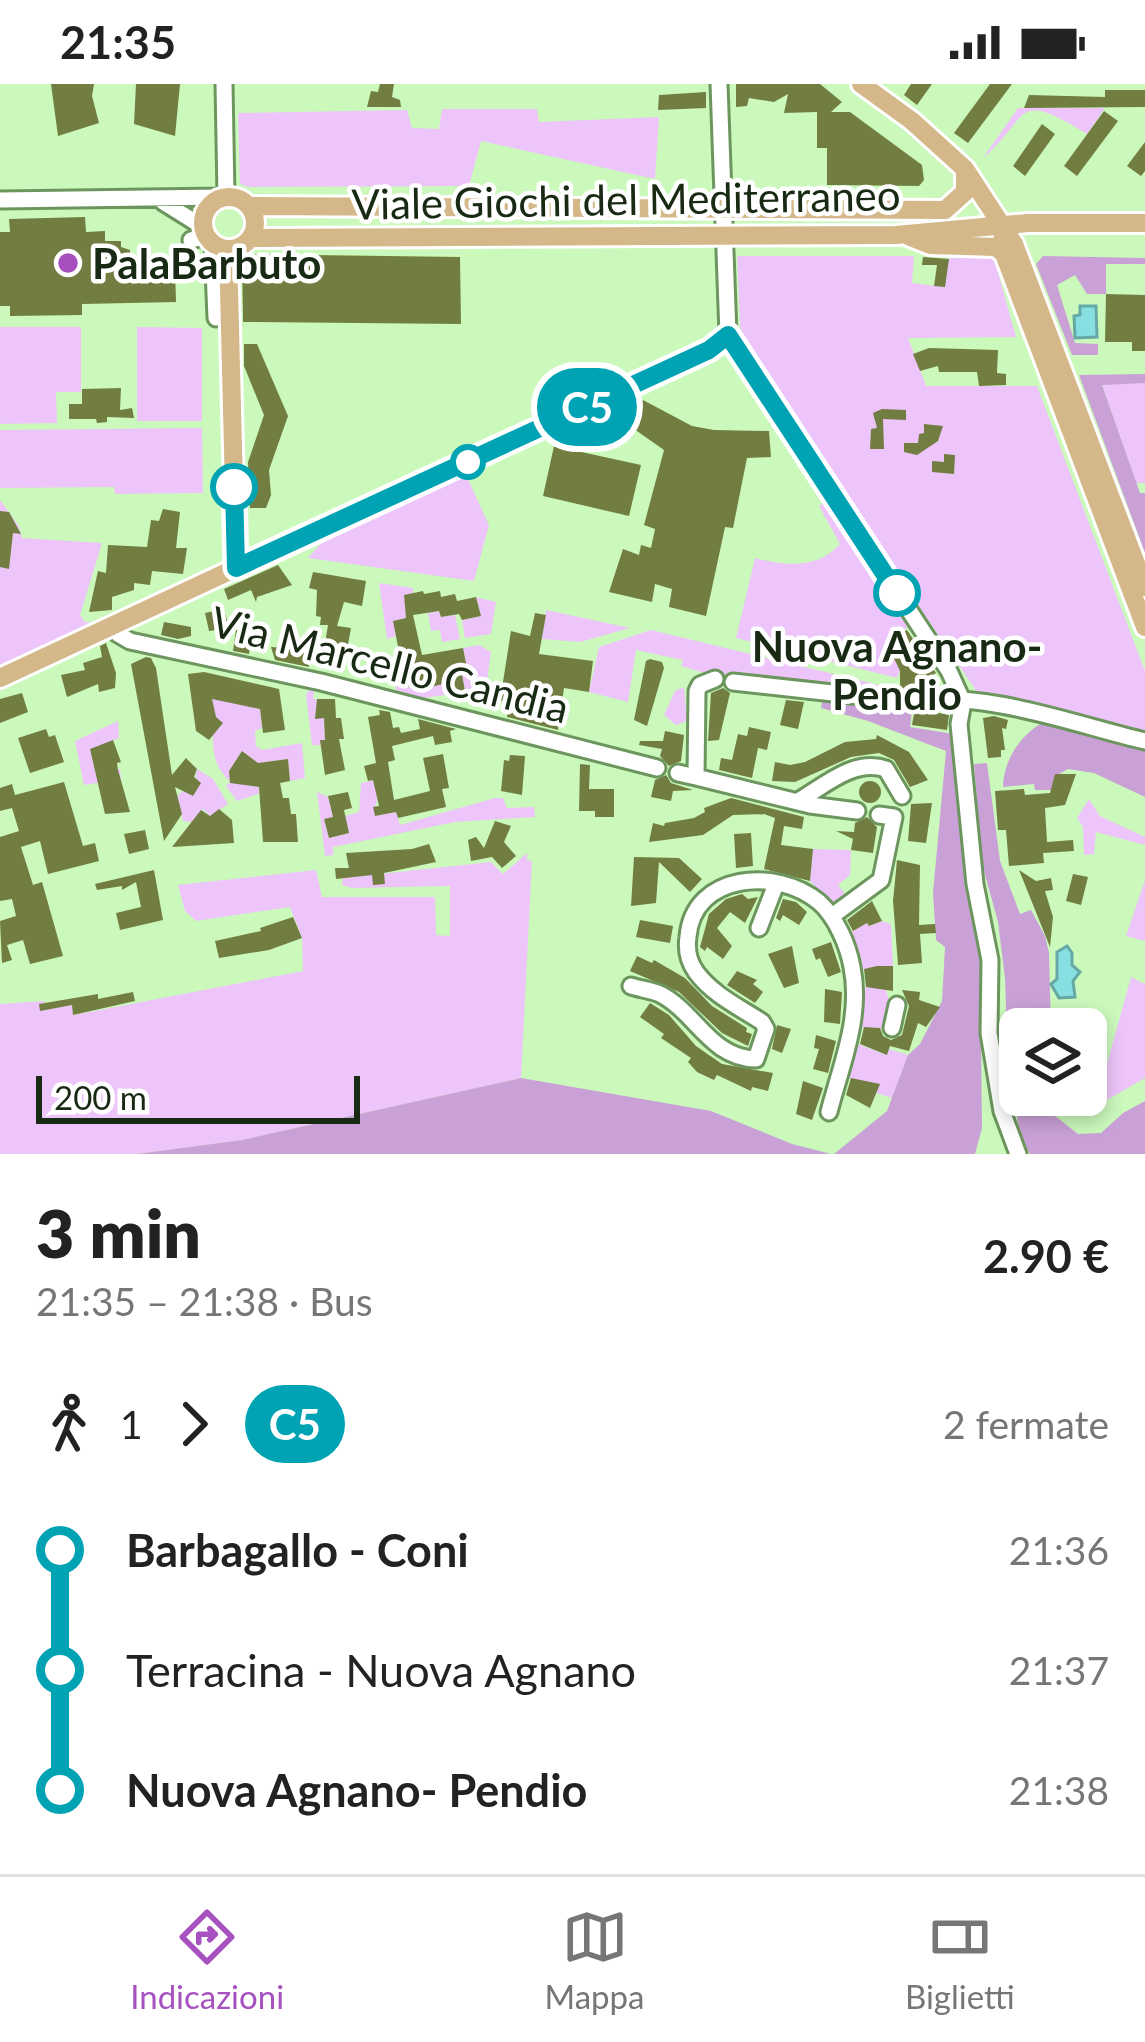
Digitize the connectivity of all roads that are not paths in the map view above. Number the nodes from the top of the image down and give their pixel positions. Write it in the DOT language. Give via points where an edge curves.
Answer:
graph roads {
  1 [pos="224,84"];
  2 [pos="718,84"];
  3 [pos="861,84"];
  4 [pos="965,169"];
  5 [pos="224,197"];
  6 [pos="149,198"];
  7 [pos="0,200"];
  8 [pos="249,206"];
  9 [pos="477,206"];
  10 [pos="722,207"];
  11 [pos="1145,224"];
  12 [pos="1001,225"];
  13 [pos="903,234"];
  14 [pos="723,235"];
  15 [pos="478,236"];
  16 [pos="250,238"];
  17 [pos="208,239"];
  18 [pos="1004,254"];
  19 [pos="216,318"];
  20 [pos="728,335"];
  21 [pos="236,568"];
  22 [pos="1145,587"];
  23 [pos="112,624"];
  24 [pos="1145,627"];
  25 [pos="0,678"];
  26 [pos="715,679"];
  27 [pos="733,682"];
  28 [pos="963,702"];
  29 [pos="1145,741"];
  30 [pos="657,768"];
  31 [pos="678,773"];
  32 [pos="696,777"];
  33 [pos="902,796"];
  34 [pos="800,800"];
  35 [pos="856,811"];
  36 [pos="886,816"];
  37 [pos="776,884"];
  38 [pos="832,916"];
  39 [pos="759,928"];
  40 [pos="631,986"];
  41 [pos="897,1006"];
  42 [pos="892,1028"];
  43 [pos="829,1112"];
  44 [pos="1018,1154"];
  1 -- 5 [label="street"];
  2 -- 10 [label="street"];
  3 -- 4 [label="main road"];
  4 -- 10 [label="main road, Viale Giochi del Mediterraneo" via="965,192 945,210"];
  4 -- 12 [label="main road"];
  5 -- 6 [label="street"];
  5 -- 8 [label="main road"];
  5 -- 17 [label="main road" via="207,208"];
  6 -- 7 [label="street"];
  6 -- 17 [label="street" via="181,210"];
  8 -- 9 [label="main road, Viale Giochi del Mediterraneo"];
  8 -- 16 [label="main road"];
  9 -- 10 [label="main road, Viale Giochi del Mediterraneo"];
  9 -- 15 [label="main road"];
  10 -- 14 [label="street"];
  11 -- 12 [label="main road, Viale Giochi del Mediterraneo"];
  12 -- 13 [label="main road, Viale Giochi del Mediterraneo"];
  12 -- 18 [label="main road"];
  12 -- 22 [label="main road"];
  13 -- 14 [label="main road, Viale Giochi del Mediterraneo"];
  13 -- 18 [label="main road"];
  14 -- 15 [label="main road, Viale Giochi del Mediterraneo"];
  14 -- 20 [label="street"];
  15 -- 16 [label="main road, Viale Giochi del Mediterraneo"];
  16 -- 17 [label="main road"];
  17 -- 19 [label="street"];
  17 -- 21 [label="main road"];
  18 -- 24 [label="main road"];
  20 -- 21 [label="street"];
  20 -- 28 [label="street"];
  21 -- 23 [label="main road"];
  23 -- 25 [label="main road"];
  23 -- 30 [label="street, Via Marcello Candia" via="130,640"];
  26 -- 32 [label="street" via="697,691"];
  27 -- 28 [label="street"];
  28 -- 29 [label="street"];
  28 -- 44 [label="street" via="958,724 990,960 989,1033"];
  31 -- 32 [label="street"];
  32 -- 34 [label="street"];
  33 -- 34 [label="street" via="886,769 869,765"];
  34 -- 35 [label="street"];
  36 -- 38 [label="street" via="880,880"];
  37 -- 38 [label="street" via="812,896"];
  37 -- 39 [label="street"];
  37 -- 40 [label="street" via="739,881 710,892 695,911 687,944 707,984 762,1022 766,1035 756,1059 728,1052 662,995"];
  38 -- 43 [label="street" via="854,994"];
  41 -- 42 [label="street"];
}
